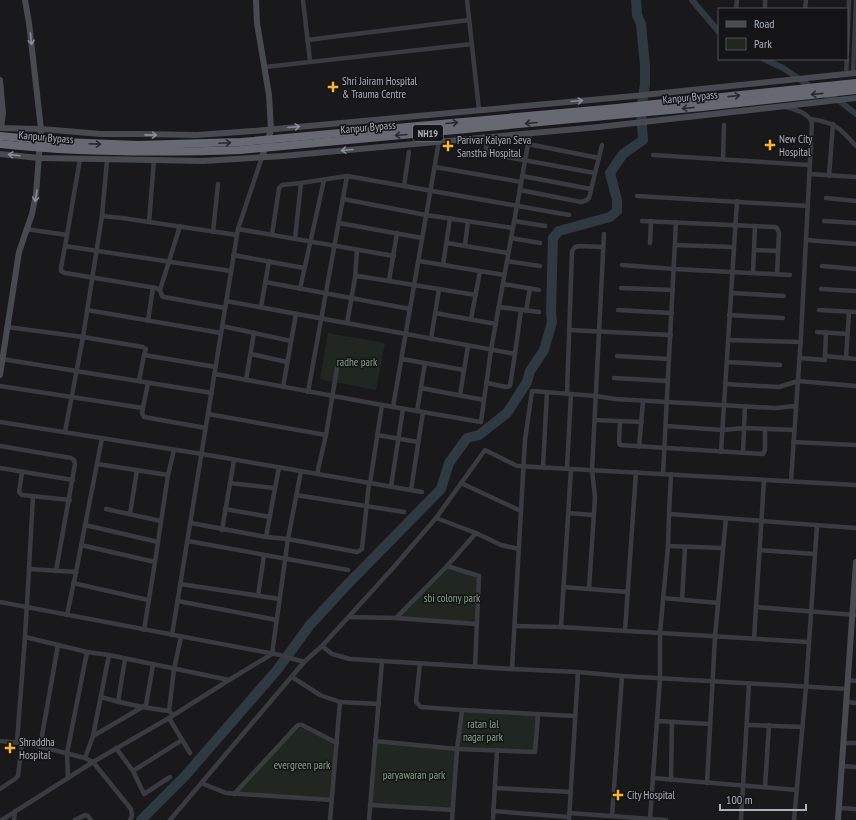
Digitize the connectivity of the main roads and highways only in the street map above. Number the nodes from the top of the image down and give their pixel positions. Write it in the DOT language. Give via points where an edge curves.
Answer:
graph roads {
  1 [pos="25,0"];
  2 [pos="256,0"];
  3 [pos="855,73"];
  4 [pos="0,80"];
  5 [pos="856,83"];
  6 [pos="856,90"];
  7 [pos="856,98"];
  8 [pos="2,112"];
  9 [pos="41,129"];
  10 [pos="0,130"];
  11 [pos="271,130"];
  12 [pos="0,144"];
  13 [pos="0,154"];
  14 [pos="262,156"];
  15 [pos="39,158"];
  16 [pos="0,375"];
  17 [pos="856,562"];
  18 [pos="854,615"];
  19 [pos="853,639"];
  20 [pos="838,820"];
  1 -- 9 [label="main road, one-way"];
  2 -- 11 [label="main road" via="257,23 269,95"];
  11 -- 3 [label="main road, one-way"];
  4 -- 8 [label="main road"];
  10 -- 5 [label="highway, Kanpur Bypass / NH19, one-way, bridge" via="62,142 138,145 241,142 617,108"];
  6 -- 12 [label="highway, Kanpur Bypass / NH19, one-way, bridge" via="240,150 164,153 85,151"];
  7 -- 14 [label="main road, one-way" via="439,142"];
  8 -- 10 [label="main road"];
  9 -- 10 [label="main road"];
  9 -- 11 [label="main road, one-way" via="101,134 197,135"];
  9 -- 15 [label="main road"];
  11 -- 14 [label="main road"];
  15 -- 13 [label="main road, one-way"];
  14 -- 15 [label="main road" via="203,161"];
  15 -- 16 [label="main road, one-way" via="36,194 19,252"];
  17 -- 18 [label="main road"];
  18 -- 19 [label="main road"];
  19 -- 20 [label="main road"];
}
